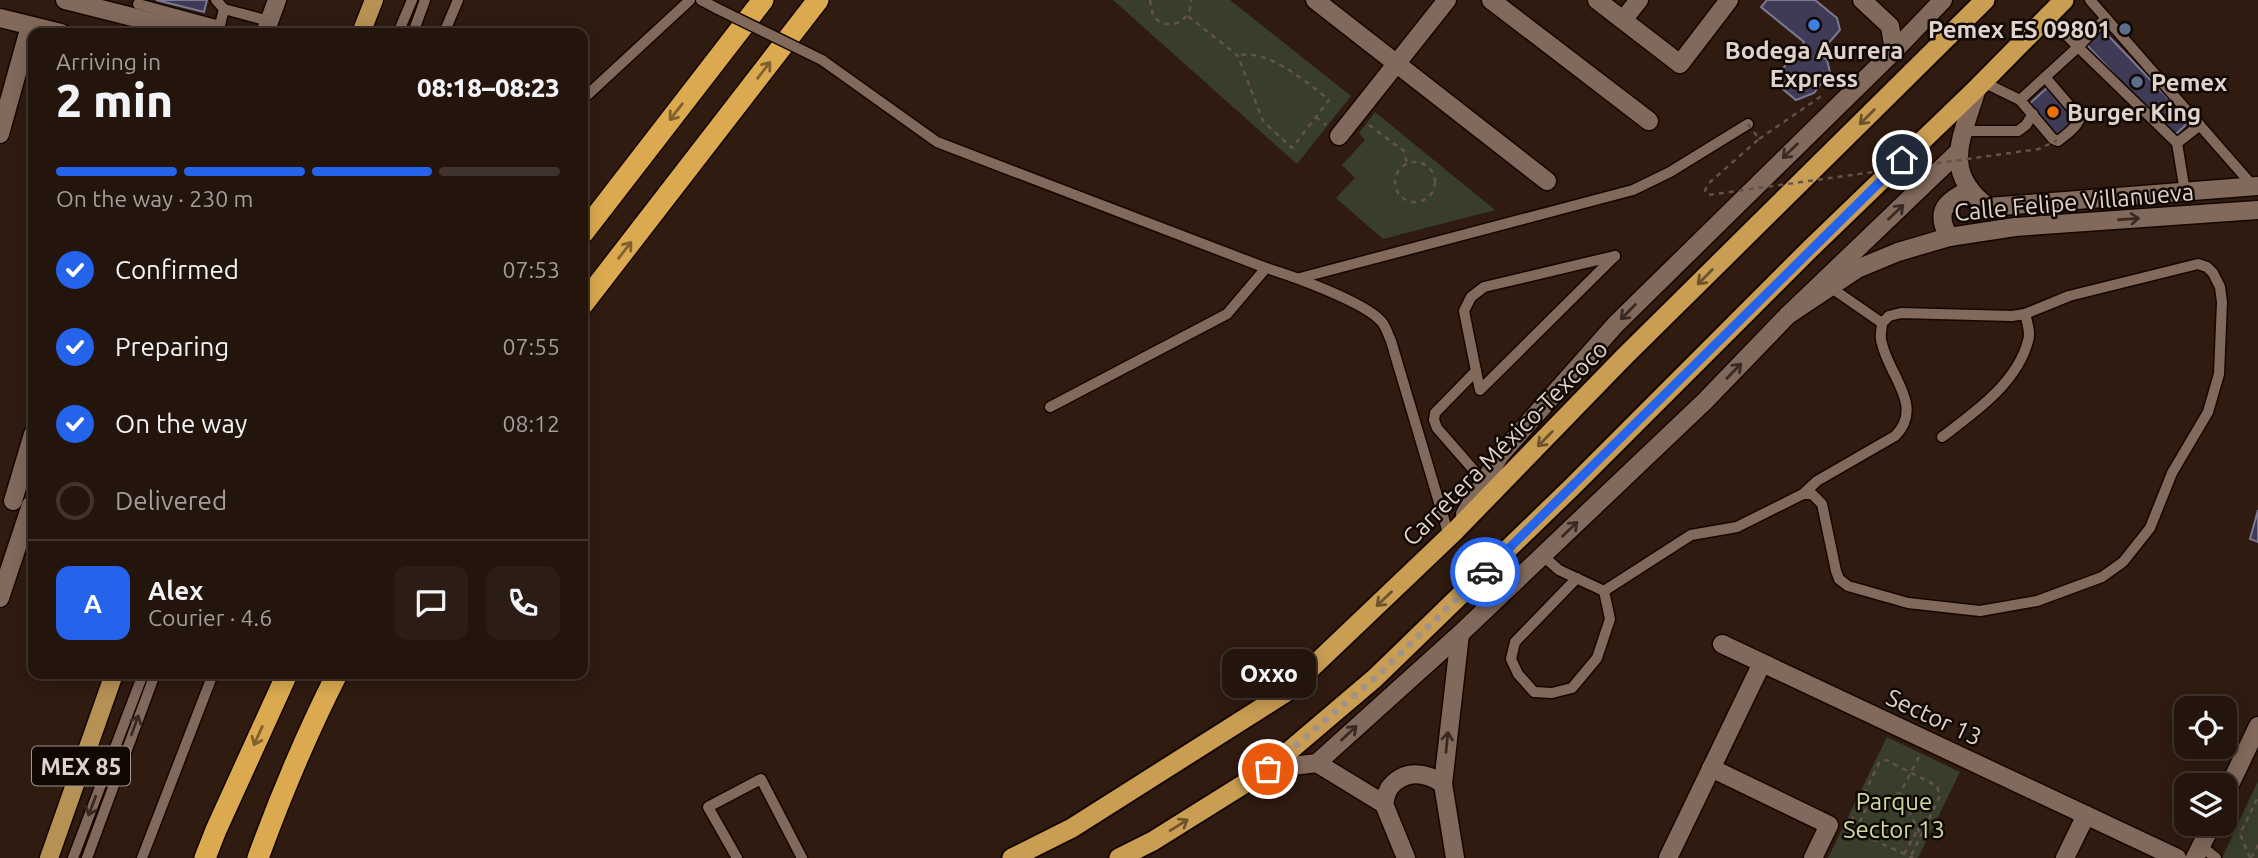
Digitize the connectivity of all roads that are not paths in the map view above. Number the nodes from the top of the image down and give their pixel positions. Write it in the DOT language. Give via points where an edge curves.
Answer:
graph roads {
  1 [pos="65,0"];
  2 [pos="216,0"];
  3 [pos="277,0"];
  4 [pos="374,0"];
  5 [pos="412,0"];
  6 [pos="425,0"];
  7 [pos="458,0"];
  8 [pos="690,0"];
  9 [pos="701,0"];
  10 [pos="763,0"];
  11 [pos="818,0"];
  12 [pos="1315,0"];
  13 [pos="1447,0"];
  14 [pos="1491,0"];
  15 [pos="1597,0"];
  16 [pos="1639,0"];
  17 [pos="1729,0"];
  18 [pos="1985,0"];
  19 [pos="2064,0"];
  20 [pos="2090,0"];
  21 [pos="1936,1"];
  22 [pos="1870,2"];
  23 [pos="137,7"];
  24 [pos="224,9"];
  25 [pos="2048,16"];
  26 [pos="0,18"];
  27 [pos="2106,18"];
  28 [pos="1623,20"];
  29 [pos="30,26"];
  30 [pos="267,27"];
  31 [pos="39,28"];
  32 [pos="185,28"];
  33 [pos="212,28"];
  34 [pos="219,28"];
  35 [pos="363,28"];
  36 [pos="400,28"];
  37 [pos="415,28"];
  38 [pos="446,28"];
  39 [pos="28,33"];
  40 [pos="2078,47"];
  41 [pos="1894,51"];
  42 [pos="1397,63"];
  43 [pos="2045,77"];
  44 [pos="1980,85"];
  45 [pos="588,95"];
  46 [pos="2020,100"];
  47 [pos="2033,114"];
  48 [pos="1649,121"];
  49 [pos="1748,124"];
  50 [pos="2200,125"];
  51 [pos="1964,131"];
  52 [pos="0,134"];
  53 [pos="1339,136"];
  54 [pos="2178,143"];
  55 [pos="1956,154"];
  56 [pos="1547,181"];
  57 [pos="2256,186"];
  58 [pos="1969,190"];
  59 [pos="2185,192"];
  60 [pos="2258,210"];
  61 [pos="588,227"];
  62 [pos="1949,237"];
  63 [pos="1266,268"];
  64 [pos="1300,278"];
  65 [pos="1830,287"];
  66 [pos="588,298"];
  67 [pos="2025,314"];
  68 [pos="1788,315"];
  69 [pos="1882,323"];
  70 [pos="1476,372"];
  71 [pos="1050,407"];
  72 [pos="1942,437"];
  73 [pos="28,458"];
  74 [pos="1489,487"];
  75 [pos="1803,494"];
  76 [pos="19,502"];
  77 [pos="1453,533"];
  78 [pos="1542,555"];
  79 [pos="1577,578"];
  80 [pos="1604,592"];
  81 [pos="0,598"];
  82 [pos="1460,634"];
  83 [pos="1722,644"];
  84 [pos="1762,663"];
  85 [pos="112,679"];
  86 [pos="141,679"];
  87 [pos="153,679"];
  88 [pos="211,679"];
  89 [pos="285,679"];
  90 [pos="334,679"];
  91 [pos="2258,726"];
  92 [pos="1317,763"];
  93 [pos="1711,768"];
  94 [pos="1268,769"];
  95 [pos="2235,773"];
  96 [pos="1443,784"];
  97 [pos="1384,804"];
  98 [pos="2086,815"];
  99 [pos="2205,836"];
  100 [pos="2198,852"];
  101 [pos="49,858"];
  102 [pos="73,858"];
  103 [pos="87,858"];
  104 [pos="142,858"];
  105 [pos="205,858"];
  106 [pos="258,858"];
  107 [pos="737,858"];
  108 [pos="802,858"];
  109 [pos="1012,858"];
  110 [pos="1119,858"];
  111 [pos="1406,858"];
  112 [pos="1455,858"];
  113 [pos="1668,858"];
  114 [pos="1813,858"];
  115 [pos="2065,858"];
  116 [pos="2177,858"];
  117 [pos="2216,858"];
  1 -- 23 [label="street"];
  2 -- 24 [label="lane"];
  3 -- 30 [label="street"];
  4 -- 35 [label="main road"];
  5 -- 36 [label="lane"];
  6 -- 37 [label="lane"];
  7 -- 38 [label="lane"];
  8 -- 45 [label="lane"];
  9 -- 63 [label="lane, bridge" via="822,60 937,142"];
  10 -- 61 [label="highway, one-way"];
  66 -- 11 [label="highway, one-way"];
  12 -- 42 [label="street"];
  13 -- 42 [label="street"];
  14 -- 48 [label="street"];
  15 -- 28 [label="street"];
  16 -- 28 [label="street"];
  17 -- 28 [label="street" via="1680,64"];
  18 -- 74 [label="highway, Carretera México-Texcoco, one-way"];
  19 -- 25 [label="highway"];
  20 -- 27 [label="lane"];
  21 -- 41 [label="street"];
  22 -- 41 [label="street" via="1890,26"];
  23 -- 32 [label="street"];
  23 -- 33 [label="lane"];
  24 -- 30 [label="lane"];
  24 -- 34 [label="lane"];
  25 -- 40 [label="lane"];
  25 -- 44 [label="highway"];
  26 -- 29 [label="street"];
  27 -- 40 [label="lane"];
  27 -- 50 [label="lane"];
  29 -- 31 [label="street"];
  39 -- 52 [label="street"];
  40 -- 43 [label="lane"];
  40 -- 54 [label="lane"];
  41 -- 74 [label="street, one-way" via="1616,324 1500,455"];
  42 -- 53 [label="street"];
  42 -- 56 [label="street"];
  43 -- 46 [label="lane"];
  43 -- 47 [label="lane" via="2079,122 2057,140"];
  44 -- 46 [label="lane"];
  44 -- 51 [label="street"];
  44 -- 94 [label="highway" via="1375,678"];
  46 -- 47 [label="lane"];
  47 -- 51 [label="lane" via="2018,131"];
  49 -- 64 [label="lane" via="1633,190"];
  50 -- 54 [label="lane"];
  50 -- 57 [label="lane"];
  51 -- 55 [label="street"];
  54 -- 59 [label="lane"];
  55 -- 58 [label="street, Calle Felipe Villanueva"];
  68 -- 55 [label="street, one-way"];
  57 -- 59 [label="street, Calle Felipe Villanueva"];
  58 -- 59 [label="street, Calle Felipe Villanueva" via="1988,207"];
  58 -- 62 [label="street" via="1945,206 1942,217"];
  62 -- 60 [label="street, Calle Felipe Villanueva, one-way"];
  62 -- 65 [label="street, Calle Felipe Villanueva" via="1857,269"];
  63 -- 64 [label="lane"];
  63 -- 71 [label="lane" via="1227,314"];
  64 -- 77 [label="lane" via="1382,322"];
  65 -- 68 [label="street, Calle Felipe Villanueva"];
  65 -- 69 [label="lane"];
  67 -- 69 [label="lane" via="1901,313"];
  67 -- 72 [label="lane" via="2029,338 2014,373"];
  67 -- 75 [label="lane" via="2069,296 2198,264 2213,273 2220,287 2219,374 2208,412 2172,473 2150,528 2123,562 2102,578 2037,601 1980,611 1908,603 1847,586 1839,579 1822,504 1812,494"];
  78 -- 68 [label="street, one-way" via="1705,401"];
  69 -- 75 [label="lane" via="1881,340 1908,409 1903,428 1816,481"];
  70 -- 70 [label="lane" via="1480,390 1615,256 1484,287 1471,297 1464,311"];
  70 -- 74 [label="lane" via="1435,413 1434,420"];
  73 -- 76 [label="street"];
  74 -- 77 [label="highway, Carretera México-Texcoco"];
  75 -- 80 [label="lane" via="1737,527 1691,535"];
  76 -- 81 [label="street"];
  77 -- 109 [label="highway, Carretera México-Texcoco, one-way" via="1285,693 1072,828"];
  78 -- 79 [label="lane"];
  78 -- 82 [label="street"];
  79 -- 80 [label="lane"];
  79 -- 80 [label="lane" via="1515,642 1511,659 1534,692 1572,688 1597,658 1610,619"];
  92 -- 82 [label="street, one-way"];
  96 -- 82 [label="street, one-way"];
  83 -- 84 [label="street, Sector 13"];
  84 -- 93 [label="street"];
  84 -- 98 [label="street, Sector 13"];
  85 -- 101 [label="main road, MEX 85"];
  86 -- 102 [label="lane, one-way"];
  103 -- 87 [label="lane, one-way"];
  88 -- 104 [label="lane"];
  89 -- 105 [label="highway, one-way"];
  90 -- 106 [label="highway"];
  91 -- 95 [label="street"];
  92 -- 94 [label="street"];
  92 -- 97 [label="street"];
  93 -- 113 [label="street"];
  93 -- 114 [label="street" via="1829,825"];
  110 -- 94 [label="highway, one-way"];
  96 -- 97 [label="street" via="1429,775 1409,774 1390,787"];
  96 -- 112 [label="street"];
  97 -- 111 [label="street"];
  98 -- 115 [label="street"];
  98 -- 116 [label="street, Sector 13"];
  99 -- 100 [label="street"];
  100 -- 117 [label="lane"];
  107 -- 108 [label="lane" via="708,807 761,779"];
}
